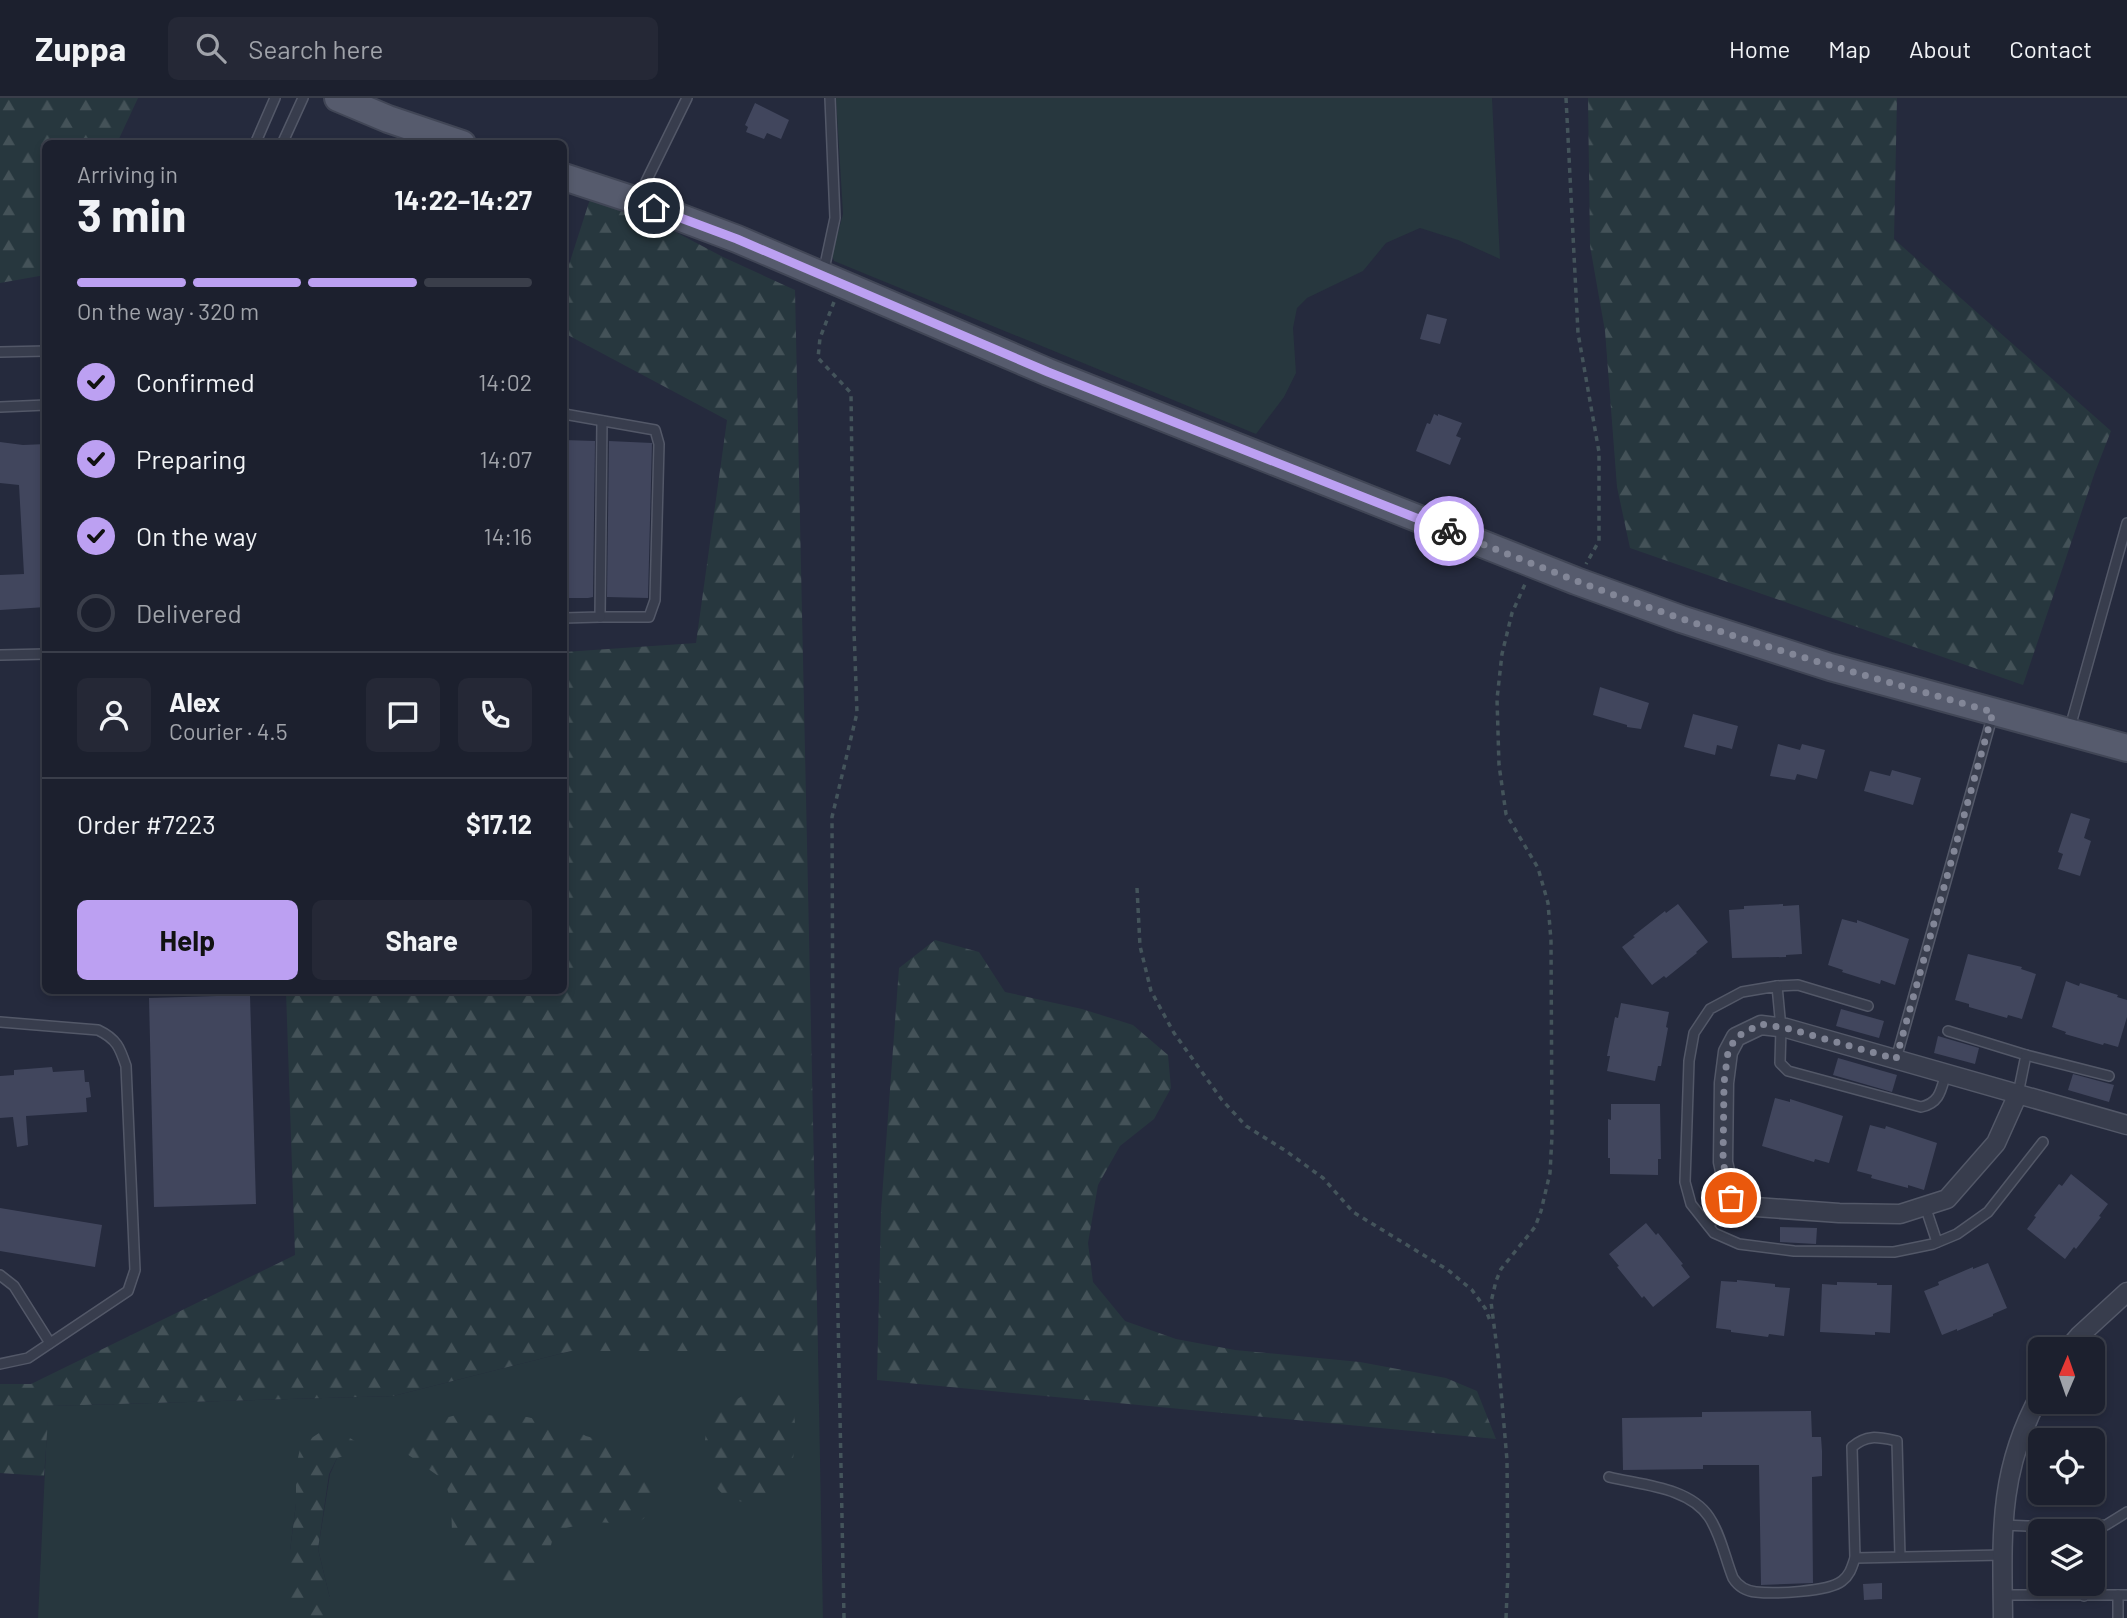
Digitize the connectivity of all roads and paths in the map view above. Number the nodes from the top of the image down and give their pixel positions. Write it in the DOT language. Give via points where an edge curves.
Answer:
graph roads {
  1 [pos="275,98"];
  2 [pos="303,98"];
  3 [pos="338,98"];
  4 [pos="687,98"];
  5 [pos="830,98"];
  6 [pos="1566,98"];
  7 [pos="257,140"];
  8 [pos="284,140"];
  9 [pos="450,140"];
  10 [pos="567,178"];
  11 [pos="636,201"];
  12 [pos="832,280"];
  13 [pos="42,351"];
  14 [pos="0,352"];
  15 [pos="42,405"];
  16 [pos="0,407"];
  17 [pos="567,415"];
  18 [pos="602,421"];
  19 [pos="2127,523"];
  20 [pos="1535,565"];
  21 [pos="1576,581"];
  22 [pos="600,617"];
  23 [pos="567,618"];
  24 [pos="42,654"];
  25 [pos="0,655"];
  26 [pos="1993,712"];
  27 [pos="2069,732"];
  28 [pos="2127,748"];
  29 [pos="1138,888"];
  30 [pos="1777,986"];
  31 [pos="1868,1006"];
  32 [pos="0,1022"];
  33 [pos="1781,1028"];
  34 [pos="1948,1031"];
  35 [pos="2026,1055"];
  36 [pos="1896,1059"];
  37 [pos="1946,1073"];
  38 [pos="2109,1076"];
  39 [pos="2018,1094"];
  40 [pos="2127,1125"];
  41 [pos="2043,1142"];
  42 [pos="1736,1201"];
  43 [pos="1924,1206"];
  44 [pos="1708,1225"];
  45 [pos="1937,1242"];
  46 [pos="0,1275"];
  47 [pos="2127,1292"];
  48 [pos="1493,1328"];
  49 [pos="2078,1337"];
  50 [pos="50,1343"];
  51 [pos="0,1364"];
  52 [pos="2031,1414"];
  53 [pos="1609,1477"];
  54 [pos="2127,1512"];
  55 [pos="2002,1525"];
  56 [pos="2105,1525"];
  57 [pos="2028,1527"];
  58 [pos="2003,1555"];
  59 [pos="1900,1557"];
  60 [pos="1855,1558"];
  61 [pos="2003,1595"];
  62 [pos="2028,1595"];
  63 [pos="2105,1595"];
  64 [pos="2123,1595"];
  65 [pos="844,1618"];
  66 [pos="1506,1618"];
  67 [pos="2003,1618"];
  68 [pos="2118,1618"];
  1 -- 7 [label="lane"];
  2 -- 8 [label="lane"];
  3 -- 9 [label="main road"];
  4 -- 11 [label="lane"];
  5 -- 12 [label="lane" via="835,218"];
  6 -- 21 [label="path" via="1578,332 1599,452 1599,541"];
  10 -- 11 [label="main road"];
  11 -- 12 [label="main road"];
  12 -- 20 [label="main road" via="1048,372"];
  12 -- 65 [label="path" via="818,358 851,393 857,713 831,817"];
  13 -- 14 [label="lane"];
  15 -- 16 [label="lane"];
  17 -- 18 [label="lane"];
  18 -- 22 [label="lane"];
  18 -- 22 [label="lane" via="655,430 659,444 655,600 649,617"];
  19 -- 27 [label="lane"];
  20 -- 21 [label="main road"];
  20 -- 48 [label="path" via="1512,613 1502,654 1497,726 1506,814 1538,869 1548,903 1550,1173 1535,1227 1496,1281 1491,1302"];
  21 -- 26 [label="main road" via="1818,663"];
  22 -- 23 [label="lane"];
  24 -- 25 [label="lane"];
  26 -- 27 [label="main road"];
  26 -- 36 [label="lane"];
  27 -- 28 [label="main road"];
  29 -- 48 [label="path" via="1140,946 1151,991 1174,1033 1222,1100 1247,1126 1323,1178 1353,1212 1456,1276 1485,1308"];
  30 -- 31 [label="lane" via="1798,985"];
  30 -- 33 [label="lane"];
  30 -- 44 [label="lane" via="1742,992 1710,1009 1694,1033 1685,1182 1692,1205"];
  32 -- 50 [label="lane" via="98,1030 113,1037 126,1066 135,1270 128,1291"];
  33 -- 36 [label="street"];
  33 -- 37 [label="lane" via="1780,1063 1788,1071 1921,1107 1940,1097"];
  33 -- 42 [label="street" via="1761,1024 1736,1037 1728,1052 1723,1162 1731,1198"];
  34 -- 35 [label="lane"];
  35 -- 38 [label="lane"];
  35 -- 39 [label="lane"];
  36 -- 37 [label="street"];
  37 -- 39 [label="street"];
  39 -- 40 [label="street"];
  39 -- 43 [label="street" via="1996,1143 1947,1199"];
  41 -- 45 [label="lane" via="1988,1212"];
  42 -- 43 [label="street" via="1742,1206 1839,1213 1900,1213"];
  42 -- 44 [label="lane"];
  43 -- 45 [label="lane"];
  44 -- 45 [label="lane" via="1714,1233 1739,1244 1794,1251 1894,1252"];
  46 -- 50 [label="lane" via="14,1286"];
  47 -- 49 [label="street"];
  48 -- 66 [label="path" via="1507,1460"];
  50 -- 51 [label="lane" via="28,1358"];
  52 -- 55 [label="street" via="2014,1452"];
  53 -- 60 [label="lane" via="1693,1501 1709,1516 1737,1584 1755,1592 1827,1588 1849,1574"];
  54 -- 56 [label="lane"];
  55 -- 57 [label="lane"];
  55 -- 58 [label="street"];
  58 -- 59 [label="lane"];
  58 -- 61 [label="street"];
  59 -- 60 [label="lane"];
  59 -- 60 [label="lane" via="1897,1441 1880,1438 1861,1439 1852,1447"];
  61 -- 62 [label="lane"];
  61 -- 67 [label="street"];
  63 -- 64 [label="lane"];
  64 -- 68 [label="lane"];
}
